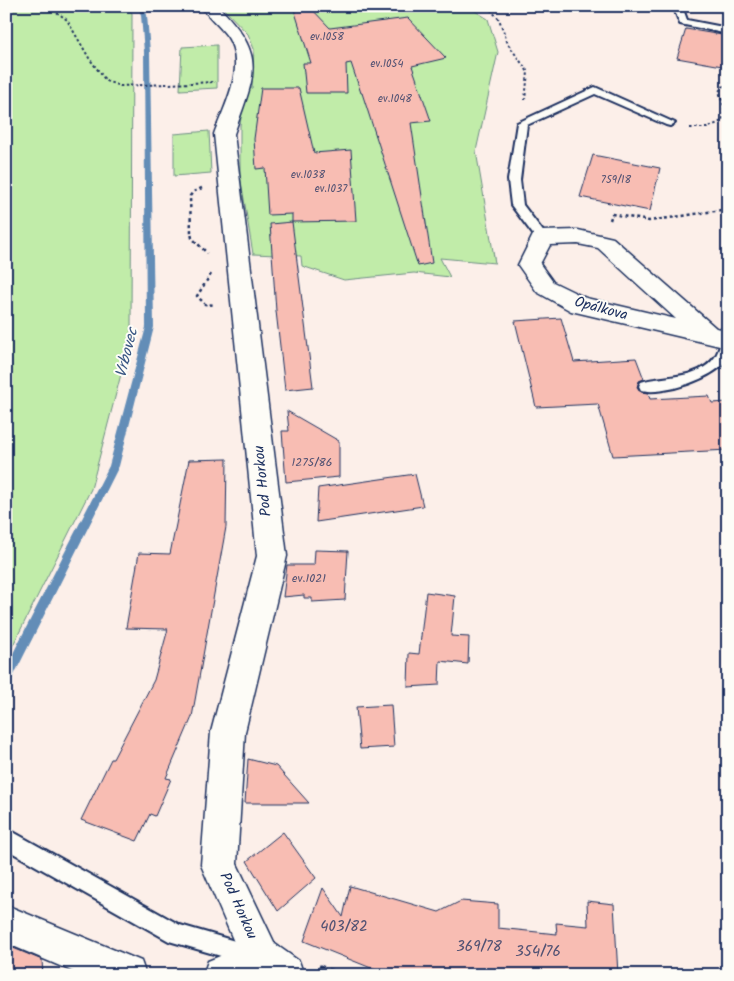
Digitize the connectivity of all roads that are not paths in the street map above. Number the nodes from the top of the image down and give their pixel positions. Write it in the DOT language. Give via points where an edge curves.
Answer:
graph roads {
  1 [pos="209,6"];
  2 [pos="677,6"];
  3 [pos="728,31"];
  4 [pos="670,123"];
  5 [pos="542,238"];
  6 [pos="722,339"];
  7 [pos="646,386"];
  8 [pos="6,838"];
  9 [pos="6,924"];
  10 [pos="273,966"];
  11 [pos="127,975"];
  12 [pos="222,975"];
  1 -- 10 [label="street, Pod Horkou" via="234,34 242,50 244,70 224,134 272,556 228,732 219,865"];
  2 -- 3 [label="lane" via="682,22"];
  4 -- 5 [label="lane" via="595,90 522,123 514,180 517,205"];
  5 -- 6 [label="street" via="578,237 605,243"];
  5 -- 6 [label="street, Opálkova" via="529,265 545,287 579,305"];
  6 -- 7 [label="lane" via="718,363 675,383"];
  8 -- 10 [label="lane" via="176,934"];
  9 -- 11 [label="street"];
  10 -- 12 [label="street, Pod Horkou"];
}
